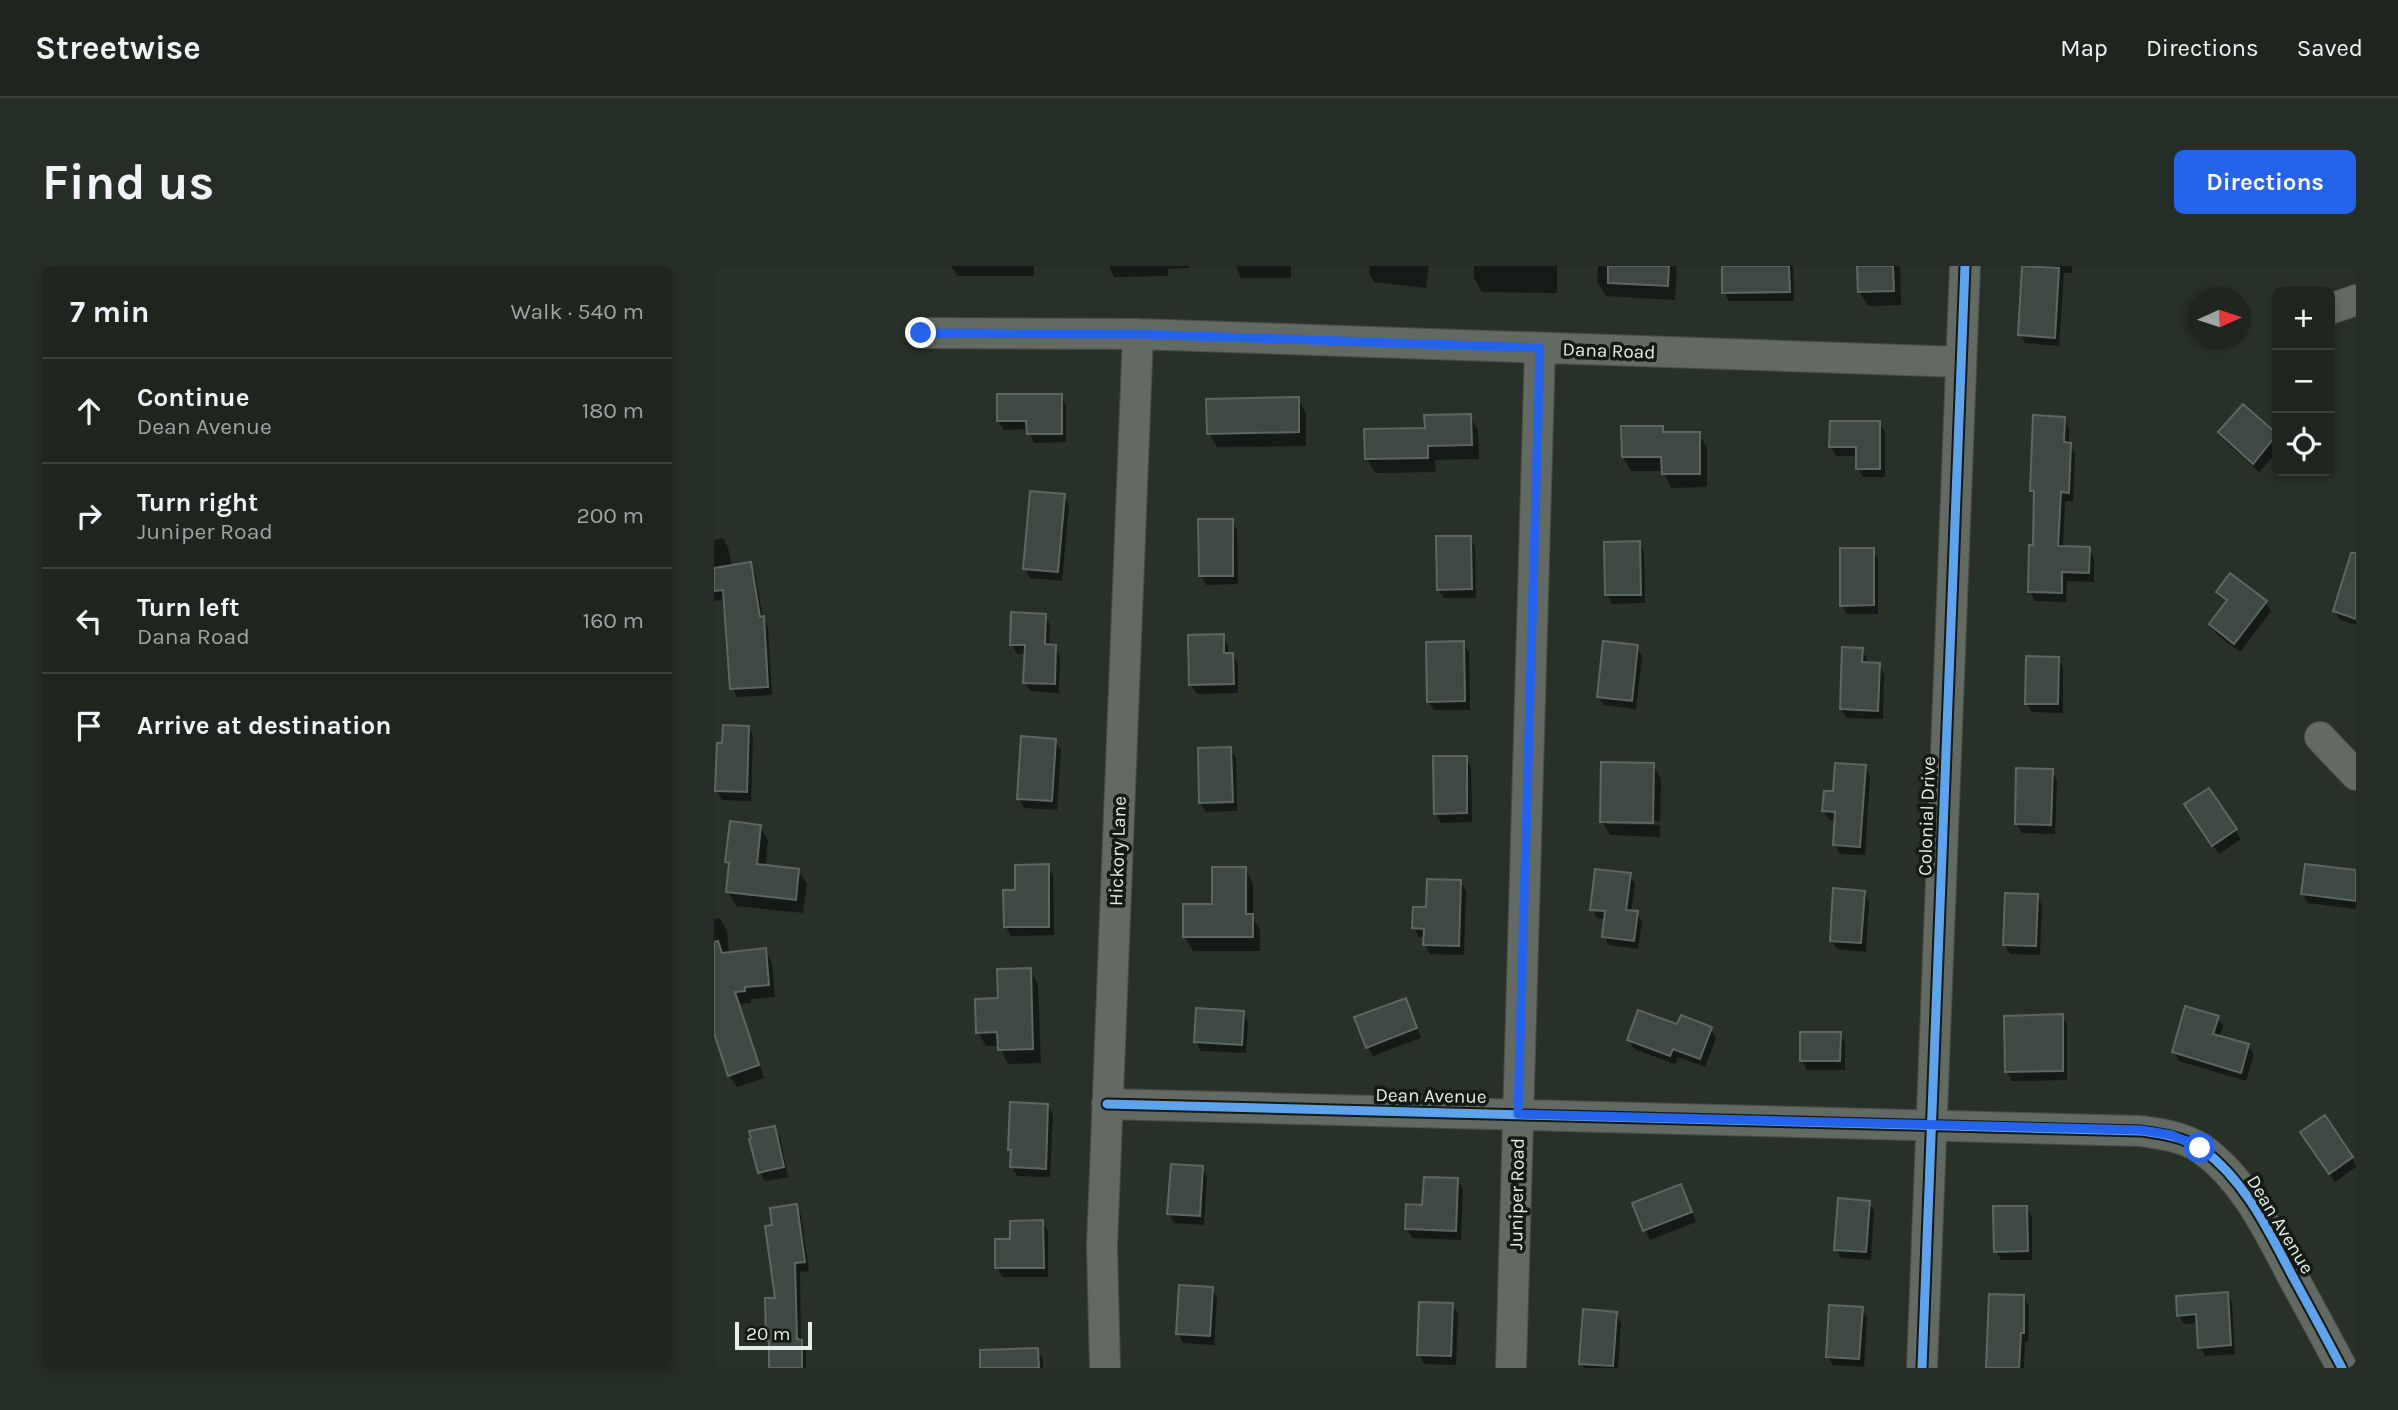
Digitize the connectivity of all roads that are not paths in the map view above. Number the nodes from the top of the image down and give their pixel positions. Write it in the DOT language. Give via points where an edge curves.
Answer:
graph roads {
  1 [pos="1965,266"];
  2 [pos="2356,300"];
  3 [pos="2335,307"];
  4 [pos="921,333"];
  5 [pos="1138,334"];
  6 [pos="1540,348"];
  7 [pos="1961,362"];
  8 [pos="2320,737"];
  9 [pos="2356,775"];
  10 [pos="1107,1104"];
  11 [pos="1518,1114"];
  12 [pos="1932,1125"];
  13 [pos="1105,1368"];
  14 [pos="1511,1368"];
  15 [pos="1922,1368"];
  16 [pos="2342,1368"];
  1 -- 7 [label="street, Colonial Drive"];
  2 -- 3 [label="street"];
  4 -- 5 [label="street, Dana Road"];
  5 -- 6 [label="street, Dana Road"];
  5 -- 10 [label="street, Hickory Lane"];
  6 -- 7 [label="street, Dana Road"];
  6 -- 11 [label="street, Juniper Road"];
  7 -- 12 [label="street, Colonial Drive"];
  8 -- 9 [label="street"];
  10 -- 11 [label="street, Dean Avenue"];
  10 -- 13 [label="street, Hickory Lane" via="1102,1246"];
  11 -- 12 [label="street, Dean Avenue"];
  11 -- 14 [label="street, Juniper Road"];
  12 -- 15 [label="street, Colonial Drive"];
  12 -- 16 [label="street, Dean Avenue" via="2141,1130 2172,1135 2200,1148 2224,1167 2260,1216"];
}
